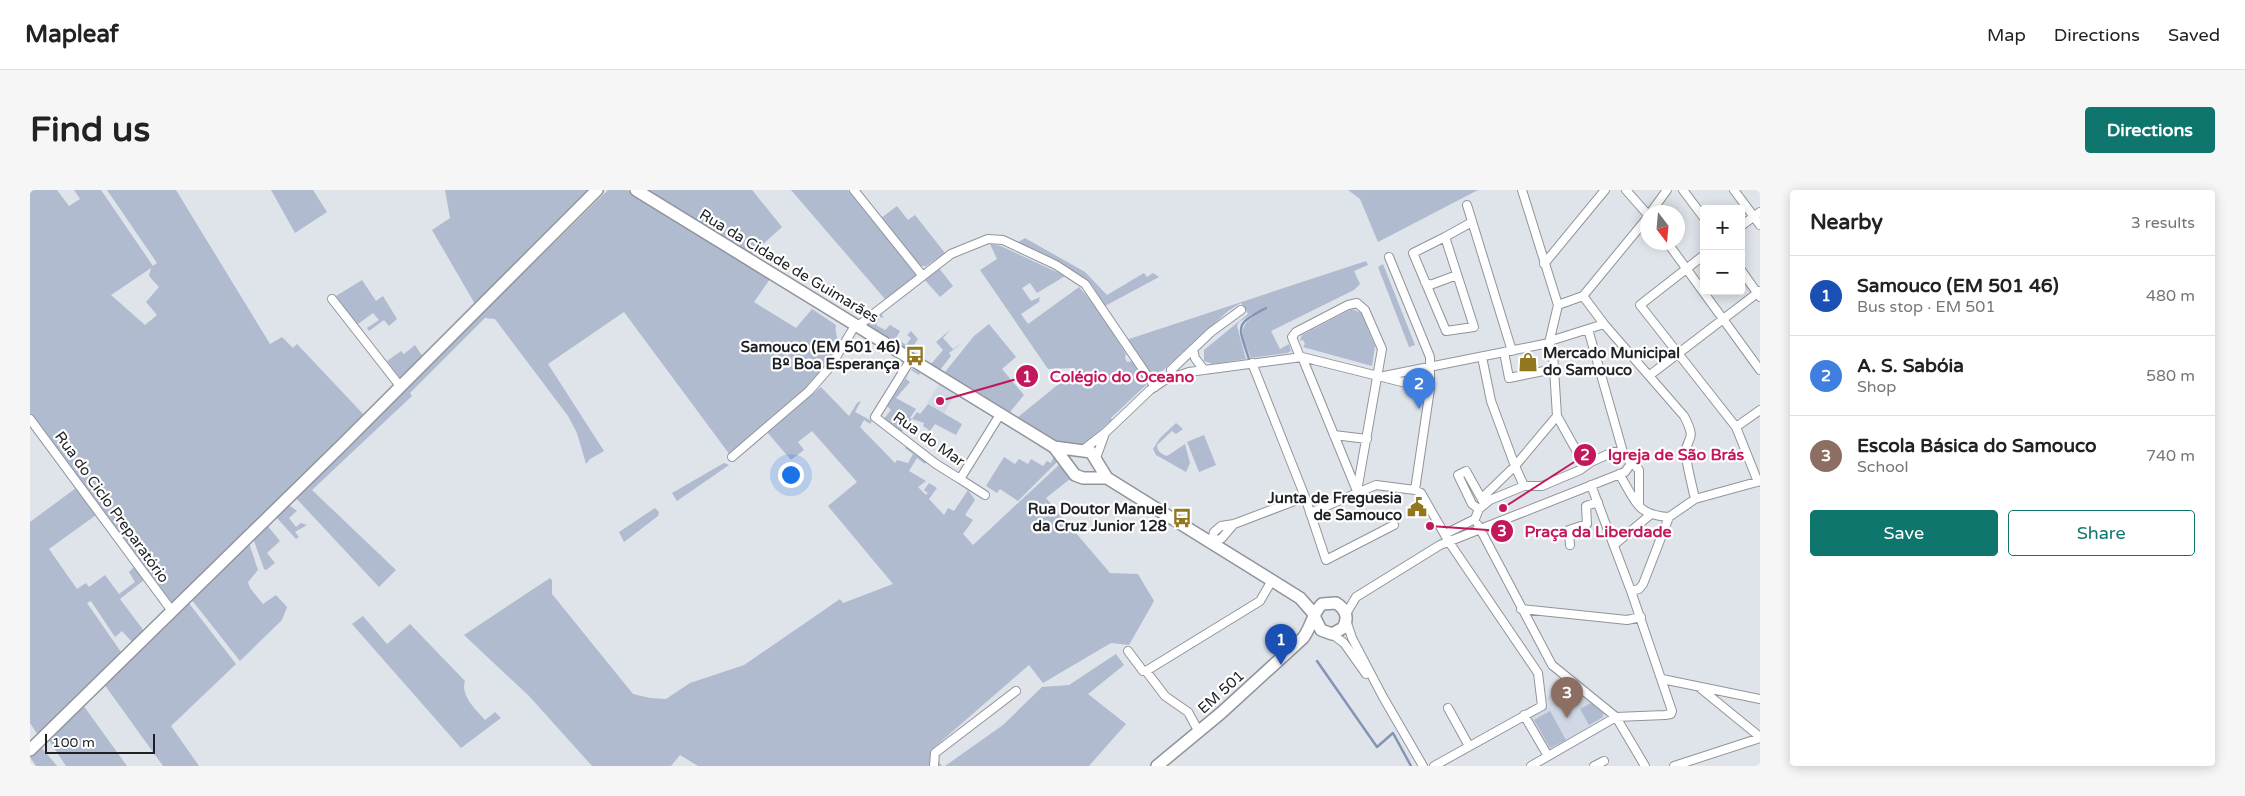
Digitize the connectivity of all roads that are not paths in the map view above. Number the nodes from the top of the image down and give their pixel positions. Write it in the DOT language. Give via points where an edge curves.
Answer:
graph roads {
  1 [pos="597,190"];
  2 [pos="636,190"];
  3 [pos="854,190"];
  4 [pos="1522,190"];
  5 [pos="1605,190"];
  6 [pos="1626,190"];
  7 [pos="1667,190"];
  8 [pos="1683,190"];
  9 [pos="1734,190"];
  10 [pos="1467,205"];
  11 [pos="1656,205"];
  12 [pos="1640,207"];
  13 [pos="1700,213"];
  14 [pos="1757,214"];
  15 [pos="1472,222"];
  16 [pos="1745,223"];
  17 [pos="1760,225"];
  18 [pos="1640,226"];
  19 [pos="1445,237"];
  20 [pos="1673,250"];
  21 [pos="1389,257"];
  22 [pos="1700,258"];
  23 [pos="1544,264"];
  24 [pos="1686,269"];
  25 [pos="922,274"];
  26 [pos="1457,275"];
  27 [pos="1745,275"];
  28 [pos="1425,282"];
  29 [pos="1759,294"];
  30 [pos="1583,296"];
  31 [pos="332,299"];
  32 [pos="1558,304"];
  33 [pos="1241,310"];
  34 [pos="1723,319"];
  35 [pos="1604,324"];
  36 [pos="858,325"];
  37 [pos="1588,329"];
  38 [pos="1549,342"];
  39 [pos="1193,349"];
  40 [pos="1508,351"];
  41 [pos="1677,353"];
  42 [pos="1482,356"];
  43 [pos="1301,357"];
  44 [pos="911,359"];
  45 [pos="1252,363"];
  46 [pos="1430,366"];
  47 [pos="1554,369"];
  48 [pos="1204,370"];
  49 [pos="1760,370"];
  50 [pos="1650,375"];
  51 [pos="1173,376"];
  52 [pos="1379,376"];
  53 [pos="400,386"];
  54 [pos="1155,386"];
  55 [pos="1430,389"];
  56 [pos="1760,410"];
  57 [pos="1001,413"];
  58 [pos="1557,416"];
  59 [pos="30,418"];
  60 [pos="1736,427"];
  61 [pos="1106,432"];
  62 [pos="1334,435"];
  63 [pos="1366,440"];
  64 [pos="1054,447"];
  65 [pos="1080,450"];
  66 [pos="1623,452"];
  67 [pos="732,457"];
  68 [pos="1096,459"];
  69 [pos="1630,460"];
  70 [pos="1069,464"];
  71 [pos="1515,466"];
  72 [pos="1585,466"];
  73 [pos="1619,474"];
  74 [pos="1087,477"];
  75 [pos="1107,478"];
  76 [pos="960,479"];
  77 [pos="1759,481"];
  78 [pos="1592,485"];
  79 [pos="1524,486"];
  80 [pos="1415,490"];
  81 [pos="1357,492"];
  82 [pos="985,495"];
  83 [pos="1304,497"];
  84 [pos="1695,499"];
  85 [pos="1598,502"];
  86 [pos="1639,504"];
  87 [pos="1482,506"];
  88 [pos="1310,512"];
  89 [pos="1650,516"];
  90 [pos="1669,517"];
  91 [pos="1475,519"];
  92 [pos="1394,525"];
  93 [pos="1480,530"];
  94 [pos="1445,534"];
  95 [pos="1449,542"];
  96 [pos="1211,544"];
  97 [pos="1570,545"];
  98 [pos="1614,545"];
  99 [pos="1271,582"];
  100 [pos="1632,590"];
  101 [pos="1300,598"];
  102 [pos="1326,603"];
  103 [pos="1521,609"];
  104 [pos="172,611"];
  105 [pos="1315,616"];
  106 [pos="1346,617"];
  107 [pos="1641,618"];
  108 [pos="1328,633"];
  109 [pos="1302,638"];
  110 [pos="1128,651"];
  111 [pos="1548,659"];
  112 [pos="1533,668"];
  113 [pos="1146,671"];
  114 [pos="1662,680"];
  115 [pos="1698,686"];
  116 [pos="1016,691"];
  117 [pos="1382,697"];
  118 [pos="1760,698"];
  119 [pos="1448,708"];
  120 [pos="1524,715"];
  121 [pos="1616,717"];
  122 [pos="1199,732"];
  123 [pos="1760,738"];
  124 [pos="1469,746"];
  125 [pos="30,750"];
  126 [pos="1548,756"];
  127 [pos="1604,761"];
  128 [pos="934,766"];
  129 [pos="1158,766"];
  130 [pos="1423,766"];
  131 [pos="1434,766"];
  132 [pos="1531,766"];
  133 [pos="1594,766"];
  134 [pos="1645,766"];
  135 [pos="1674,766"];
  1 -- 53 [label="main road"];
  2 -- 36 [label="main road, Rua da Cidade de Guimarães"];
  3 -- 25 [label="street"];
  4 -- 23 [label="street"];
  5 -- 23 [label="street"];
  6 -- 12 [label="street"];
  7 -- 11 [label="street"];
  8 -- 13 [label="street"];
  9 -- 14 [label="street"];
  10 -- 15 [label="street"];
  14 -- 16 [label="street"];
  14 -- 17 [label="street"];
  15 -- 19 [label="street"];
  15 -- 40 [label="street"];
  18 -- 30 [label="street"];
  19 -- 26 [label="street"];
  19 -- 28 [label="street" via="1413,253"];
  20 -- 24 [label="street"];
  21 -- 46 [label="street" via="1427,350"];
  22 -- 24 [label="street"];
  23 -- 32 [label="street"];
  24 -- 34 [label="street"];
  24 -- 41 [label="street" via="1640,305"];
  25 -- 36 [label="street"];
  25 -- 54 [label="street" via="972,244 996,239 1011,243 1056,265 1085,284"];
  26 -- 28 [label="street" via="1430,285"];
  26 -- 28 [label="street" via="1474,326 1446,331"];
  27 -- 29 [label="street"];
  29 -- 34 [label="street"];
  30 -- 32 [label="street"];
  30 -- 35 [label="street"];
  31 -- 53 [label="street"];
  32 -- 38 [label="street"];
  33 -- 39 [label="street"];
  34 -- 41 [label="street"];
  34 -- 49 [label="street"];
  35 -- 37 [label="street"];
  35 -- 50 [label="street"];
  36 -- 44 [label="main road, Rua da Cidade de Guimarães"];
  36 -- 67 [label="street" via="809,392"];
  37 -- 38 [label="street"];
  37 -- 66 [label="street"];
  38 -- 40 [label="street"];
  38 -- 47 [label="street"];
  39 -- 48 [label="street"];
  39 -- 51 [label="street" via="1171,370"];
  40 -- 42 [label="street"];
  40 -- 47 [label="street" via="1510,378"];
  41 -- 50 [label="street"];
  41 -- 60 [label="street"];
  42 -- 46 [label="street"];
  42 -- 71 [label="street" via="1491,401"];
  43 -- 45 [label="street"];
  43 -- 52 [label="street"];
  43 -- 52 [label="street" via="1292,337 1296,332 1357,303 1365,310 1382,349"];
  43 -- 62 [label="street"];
  44 -- 57 [label="main road, Rua da Cidade de Guimarães"];
  44 -- 76 [label="street, Rua do Mar" via="875,417"];
  45 -- 48 [label="street"];
  45 -- 83 [label="street"];
  46 -- 52 [label="street"];
  46 -- 55 [label="street"];
  47 -- 58 [label="street"];
  48 -- 51 [label="street"];
  50 -- 84 [label="street" via="1692,430 1686,454"];
  51 -- 54 [label="street"];
  52 -- 55 [label="street"];
  52 -- 63 [label="street"];
  53 -- 104 [label="main road"];
  54 -- 61 [label="street"];
  55 -- 80 [label="street"];
  56 -- 60 [label="street"];
  57 -- 64 [label="main road, Rua da Cidade de Guimarães"];
  57 -- 76 [label="street, Rua do Mar"];
  58 -- 71 [label="street"];
  58 -- 72 [label="street"];
  59 -- 104 [label="street, Rua do Ciclo Preparatório"];
  60 -- 77 [label="street"];
  61 -- 65 [label="street"];
  61 -- 68 [label="street"];
  62 -- 63 [label="street"];
  62 -- 81 [label="street"];
  63 -- 81 [label="street"];
  64 -- 65 [label="main road"];
  64 -- 70 [label="main road"];
  65 -- 68 [label="main road" via="1091,452"];
  65 -- 70 [label="main road"];
  66 -- 69 [label="street"];
  66 -- 72 [label="street" via="1614,452"];
  68 -- 74 [label="main road" via="1094,472"];
  68 -- 75 [label="main road"];
  69 -- 73 [label="street" via="1628,468"];
  69 -- 86 [label="street" via="1639,470"];
  70 -- 74 [label="main road" via="1075,475"];
  71 -- 79 [label="street"];
  71 -- 87 [label="street" via="1484,496"];
  72 -- 79 [label="street" via="1542,486"];
  73 -- 78 [label="street"];
  73 -- 86 [label="street"];
  74 -- 75 [label="main road"];
  75 -- 96 [label="main road"];
  76 -- 82 [label="street"];
  77 -- 84 [label="street"];
  78 -- 85 [label="street"];
  78 -- 93 [label="street"];
  79 -- 87 [label="street"];
  80 -- 81 [label="street" via="1376,485"];
  80 -- 94 [label="street" via="1424,496"];
  81 -- 88 [label="street"];
  83 -- 88 [label="street"];
  83 -- 96 [label="street" via="1217,529"];
  84 -- 90 [label="street"];
  85 -- 97 [label="street" via="1586,506 1587,524 1569,530"];
  85 -- 98 [label="street"];
  86 -- 89 [label="street"];
  87 -- 91 [label="street"];
  88 -- 92 [label="street" via="1326,560"];
  89 -- 90 [label="street"];
  89 -- 98 [label="street"];
  90 -- 100 [label="street" via="1642,584"];
  91 -- 93 [label="street"];
  91 -- 94 [label="street"];
  93 -- 95 [label="street"];
  93 -- 103 [label="street"];
  94 -- 95 [label="street"];
  95 -- 106 [label="street" via="1362,593 1349,606"];
  95 -- 112 [label="street"];
  96 -- 99 [label="main road"];
  98 -- 100 [label="street"];
  99 -- 101 [label="main road"];
  99 -- 113 [label="street" via="1260,602"];
  100 -- 107 [label="street"];
  101 -- 102 [label="main road"];
  101 -- 105 [label="main road"];
  102 -- 105 [label="main road, EM 501" via="1319,607"];
  102 -- 106 [label="main road" via="1336,603"];
  103 -- 107 [label="street" via="1627,620"];
  103 -- 111 [label="street"];
  104 -- 125 [label="main road"];
  105 -- 108 [label="main road" via="1317,627"];
  105 -- 109 [label="main road, EM 501"];
  106 -- 108 [label="main road" via="1343,628"];
  106 -- 117 [label="street" via="1352,638"];
  107 -- 114 [label="street"];
  108 -- 109 [label="main road, EM 501"];
  108 -- 117 [label="street" via="1344,643"];
  109 -- 122 [label="main road, EM 501 / EM 501"];
  110 -- 113 [label="street"];
  111 -- 112 [label="street"];
  111 -- 121 [label="street"];
  112 -- 120 [label="street" via="1538,673 1542,706"];
  113 -- 122 [label="street" via="1164,696 1188,712"];
  114 -- 115 [label="street"];
  114 -- 121 [label="street" via="1671,714"];
  115 -- 118 [label="street"];
  115 -- 123 [label="street"];
  116 -- 128 [label="street" via="934,754"];
  117 -- 130 [label="street"];
  119 -- 124 [label="street"];
  120 -- 124 [label="street"];
  120 -- 126 [label="street"];
  121 -- 126 [label="street"];
  121 -- 134 [label="street"];
  122 -- 129 [label="main road, EM 501 / EM 501"];
  123 -- 135 [label="street"];
  124 -- 131 [label="street"];
  126 -- 132 [label="street"];
  127 -- 133 [label="street"];
}
